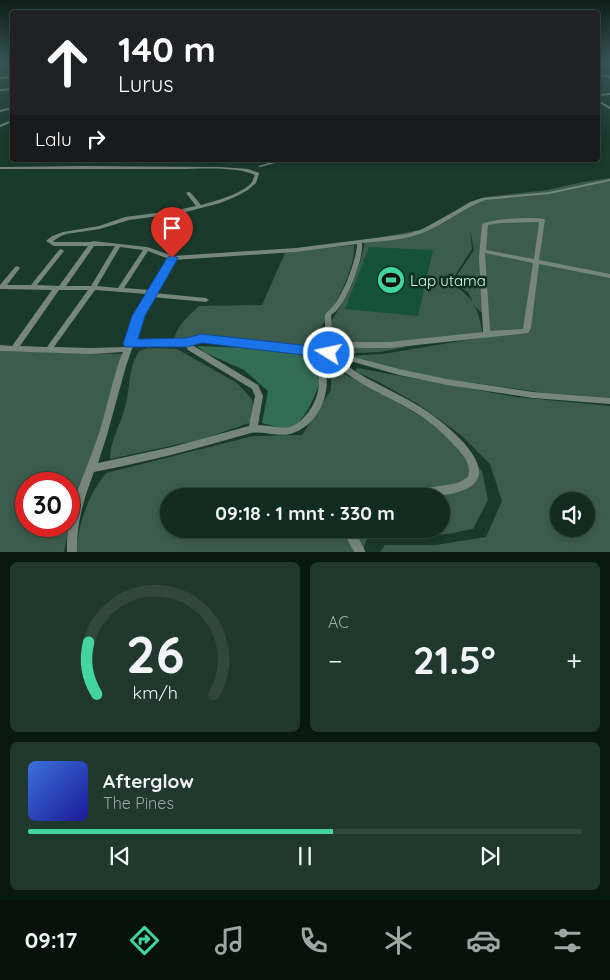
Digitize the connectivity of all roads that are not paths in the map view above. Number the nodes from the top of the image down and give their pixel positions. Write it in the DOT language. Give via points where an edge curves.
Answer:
graph roads {
  1 [pos="259,163"];
  2 [pos="0,168"];
  3 [pos="254,173"];
  4 [pos="610,180"];
  5 [pos="188,193"];
  6 [pos="200,207"];
  7 [pos="93,243"];
  8 [pos="360,244"];
  9 [pos="118,246"];
  10 [pos="147,249"];
  11 [pos="61,251"];
  12 [pos="483,251"];
  13 [pos="172,258"];
  14 [pos="536,261"];
  15 [pos="17,268"];
  16 [pos="610,276"];
  17 [pos="0,287"];
  18 [pos="32,288"];
  19 [pos="59,288"];
  20 [pos="93,288"];
  21 [pos="120,290"];
  22 [pos="150,293"];
  23 [pos="206,300"];
  24 [pos="487,334"];
  25 [pos="187,342"];
  26 [pos="128,346"];
  27 [pos="0,348"];
  28 [pos="14,348"];
  29 [pos="49,349"];
  30 [pos="311,350"];
  31 [pos="330,353"];
  32 [pos="341,356"];
  33 [pos="610,401"];
  34 [pos="253,428"];
  35 [pos="92,468"];
  36 [pos="450,489"];
  37 [pos="353,538"];
  38 [pos="72,552"];
  39 [pos="361,552"];
  1 -- 3 [label="street"];
  2 -- 3 [label="street" via="221,168"];
  3 -- 6 [label="street" via="257,176 251,187"];
  4 -- 8 [label="street" via="549,193 484,199 418,234"];
  5 -- 6 [label="street"];
  6 -- 7 [label="street" via="126,218 98,228 60,234 49,241 54,244"];
  7 -- 9 [label="street"];
  7 -- 19 [label="street"];
  8 -- 13 [label="street"];
  8 -- 31 [label="street" via="354,269 336,307 328,315"];
  9 -- 10 [label="street"];
  9 -- 20 [label="street"];
  10 -- 13 [label="street"];
  10 -- 21 [label="street"];
  11 -- 18 [label="street"];
  12 -- 14 [label="street"];
  12 -- 14 [label="street" via="484,224 501,220 542,220"];
  12 -- 24 [label="street"];
  13 -- 22 [label="street"];
  14 -- 16 [label="street"];
  14 -- 24 [label="street" via="526,330"];
  15 -- 17 [label="street"];
  17 -- 18 [label="street"];
  18 -- 19 [label="street"];
  19 -- 20 [label="street"];
  19 -- 28 [label="street"];
  20 -- 21 [label="street"];
  20 -- 29 [label="street"];
  21 -- 22 [label="street"];
  22 -- 23 [label="street"];
  22 -- 26 [label="street"];
  24 -- 32 [label="street" via="353,346 343,351"];
  25 -- 26 [label="street"];
  25 -- 30 [label="street" via="201,338"];
  25 -- 34 [label="street" via="191,348 255,388 259,396"];
  26 -- 29 [label="street" via="91,351"];
  26 -- 35 [label="street"];
  27 -- 28 [label="street"];
  28 -- 29 [label="street"];
  30 -- 31 [label="street"];
  30 -- 34 [label="street" via="324,375 323,389 307,421 281,432"];
  31 -- 32 [label="street"];
  31 -- 36 [label="street" via="334,360 354,374 430,418 469,455 474,468 472,480"];
  32 -- 33 [label="street" via="447,382 533,395"];
  34 -- 35 [label="street" via="183,450"];
  35 -- 38 [label="street" via="70,535"];
  37 -- 39 [label="street"];
}
